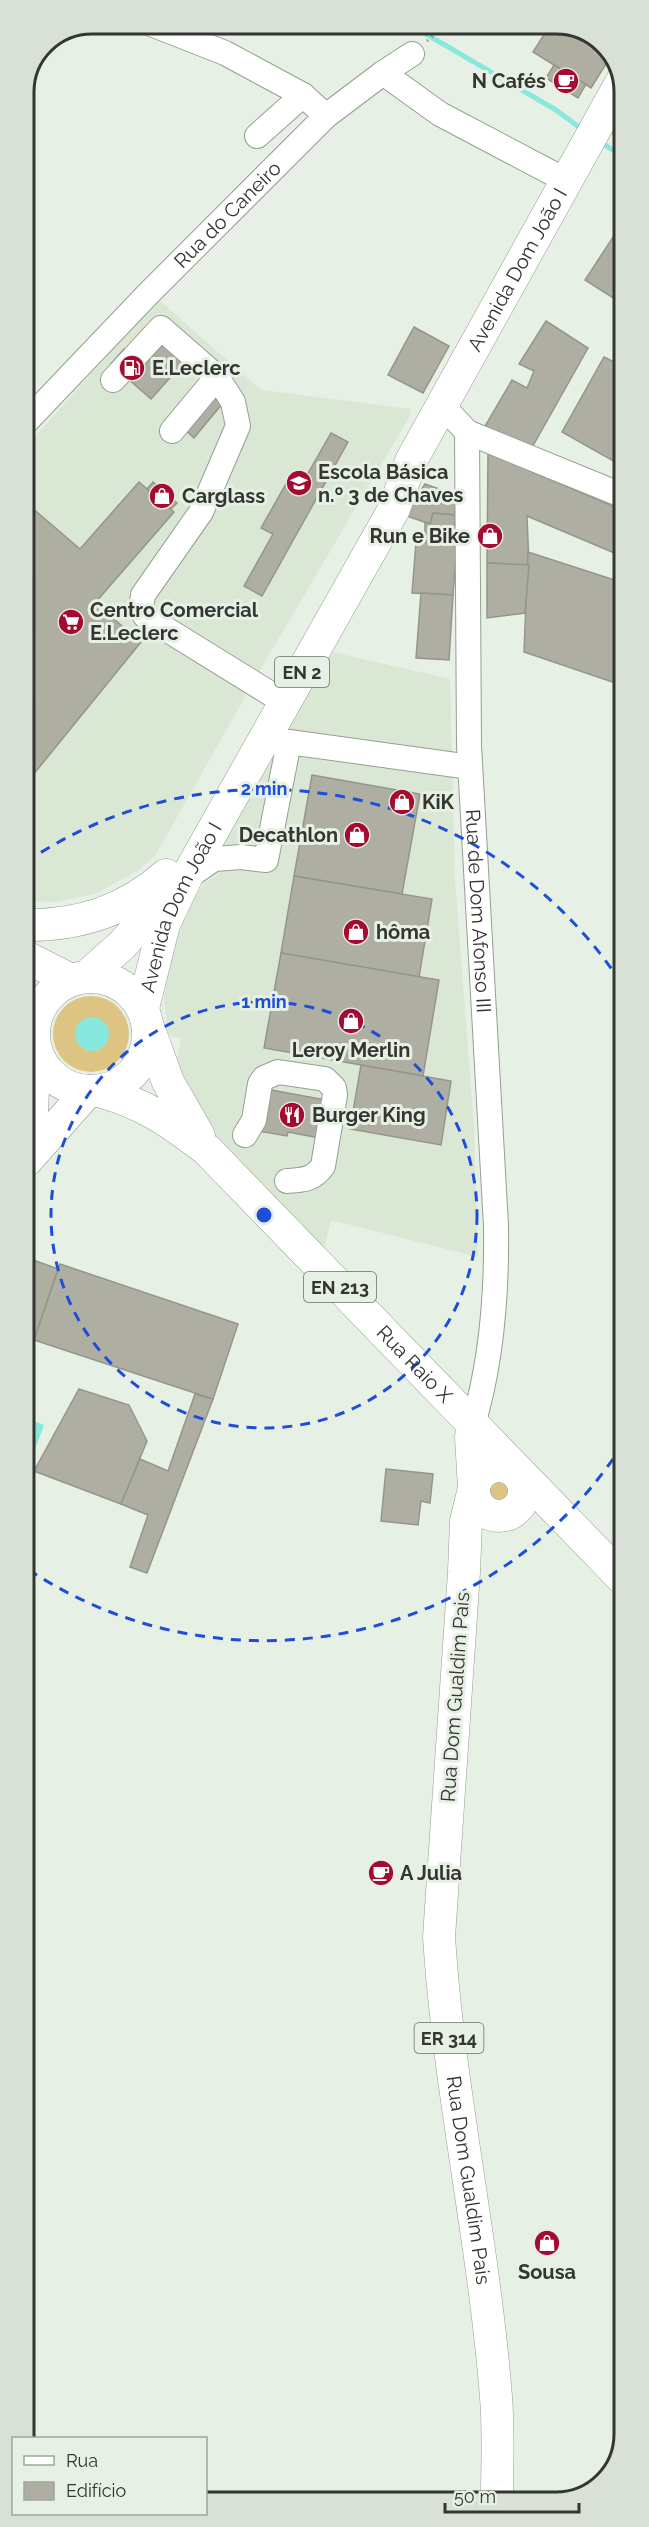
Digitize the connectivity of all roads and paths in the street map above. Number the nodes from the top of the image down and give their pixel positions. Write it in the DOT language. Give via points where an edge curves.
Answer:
graph roads {
  1 [pos="177,34"];
  2 [pos="434,35"];
  3 [pos="412,54"];
  4 [pos="383,73"];
  5 [pos="303,94"];
  6 [pos="614,97"];
  7 [pos="326,116"];
  8 [pos="257,136"];
  9 [pos="567,181"];
  10 [pos="217,377"];
  11 [pos="113,380"];
  12 [pos="442,405"];
  13 [pos="34,414"];
  14 [pos="172,431"];
  15 [pos="467,432"];
  16 [pos="411,462"];
  17 [pos="614,492"];
  18 [pos="271,694"];
  19 [pos="470,767"];
  20 [pos="179,874"];
  21 [pos="34,925"];
  22 [pos="34,960"];
  23 [pos="79,978"];
  24 [pos="146,1019"];
  25 [pos="34,1022"];
  26 [pos="34,1038"];
  27 [pos="94,1091"];
  28 [pos="245,1135"];
  29 [pos="207,1150"];
  30 [pos="34,1152"];
  31 [pos="287,1181"];
  32 [pos="473,1424"];
  33 [pos="519,1475"];
  34 [pos="474,1488"];
  35 [pos="506,1515"];
  36 [pos="583,1538"];
  37 [pos="614,1570"];
  38 [pos="464,1572"];
  39 [pos="497,2492"];
  1 -- 5 [label="street" via="225,53"];
  2 -- 3 [label="path"];
  3 -- 4 [label="street, Rua do Caneiro"];
  4 -- 7 [label="street, Rua do Caneiro"];
  4 -- 9 [label="street" via="440,114"];
  5 -- 7 [label="street"];
  5 -- 8 [label="street"];
  6 -- 9 [label="main road, Avenida Dom João I / EN 2"];
  7 -- 13 [label="street, Rua do Caneiro"];
  9 -- 12 [label="main road, Avenida Dom João I / EN 2"];
  10 -- 11 [label="street" via="161,328"];
  10 -- 14 [label="street"];
  10 -- 18 [label="street" via="233,402 238,426 201,512 143,595 141,608 145,616"];
  12 -- 15 [label="street"];
  12 -- 16 [label="main road, Avenida Dom João I / EN 2"];
  15 -- 17 [label="street"];
  15 -- 19 [label="street, Rua de Dom Afonso III"];
  16 -- 18 [label="main road, Avenida Dom João I / EN 2" via="378,502"];
  16 -- 20 [label="main road, Avenida Dom João I / EN 2" via="394,509"];
  18 -- 20 [label="main road, Avenida Dom João I / EN 2"];
  19 -- 20 [label="street" via="289,742 266,860 241,856 214,859"];
  19 -- 32 [label="street, Rua de Dom Afonso III" via="497,1265 484,1385"];
  20 -- 21 [label="main road" via="104,914 66,924"];
  20 -- 23 [label="main road, Avenida Dom João I / EN 2" via="122,945"];
  20 -- 24 [label="main road, Avenida Dom João I / EN 2" via="164,924"];
  22 -- 23 [label="main road"];
  23 -- 24 [label="main road" via="104,977 120,984 133,994"];
  23 -- 25 [label="main road, EN 2" via="57,988 45,999"];
  24 -- 27 [label="main road, EN 2" via="148,1047 141,1063 115,1086"];
  24 -- 29 [label="main road, Rua Raio X / EN 213" via="168,1082"];
  26 -- 27 [label="main road" via="43,1064 54,1078 70,1087"];
  27 -- 29 [label="main road, Rua Raio X / EN 213" via="146,1107"];
  27 -- 30 [label="main road, EN 2"];
  28 -- 31 [label="street" via="254,1120 261,1084 270,1075 278,1072 330,1083 335,1095 323,1166 309,1179"];
  29 -- 32 [label="main road, Rua Raio X / EN 213"];
  32 -- 33 [label="main road, Rua Raio X / EN 213"];
  32 -- 34 [label="main road, EN 213"];
  33 -- 34 [label="main road, EN 213" via="512,1468 492,1466 477,1478"];
  33 -- 35 [label="main road" via="525,1494 514,1511"];
  33 -- 36 [label="main road, EN 213"];
  34 -- 35 [label="main road, EN 213" via="482,1510"];
  34 -- 38 [label="main road, Rua Dom Gualdim Pais / ER 314" via="466,1521"];
  35 -- 36 [label="main road, EN 213" via="548,1523"];
  35 -- 38 [label="main road, Rua Dom Gualdim Pais / ER 314" via="488,1528"];
  36 -- 37 [label="main road, EN 213"];
  38 -- 39 [label="main road, Rua Dom Gualdim Pais / ER 314" via="439,1937 443,1995 489,2325 496,2400"];
}
